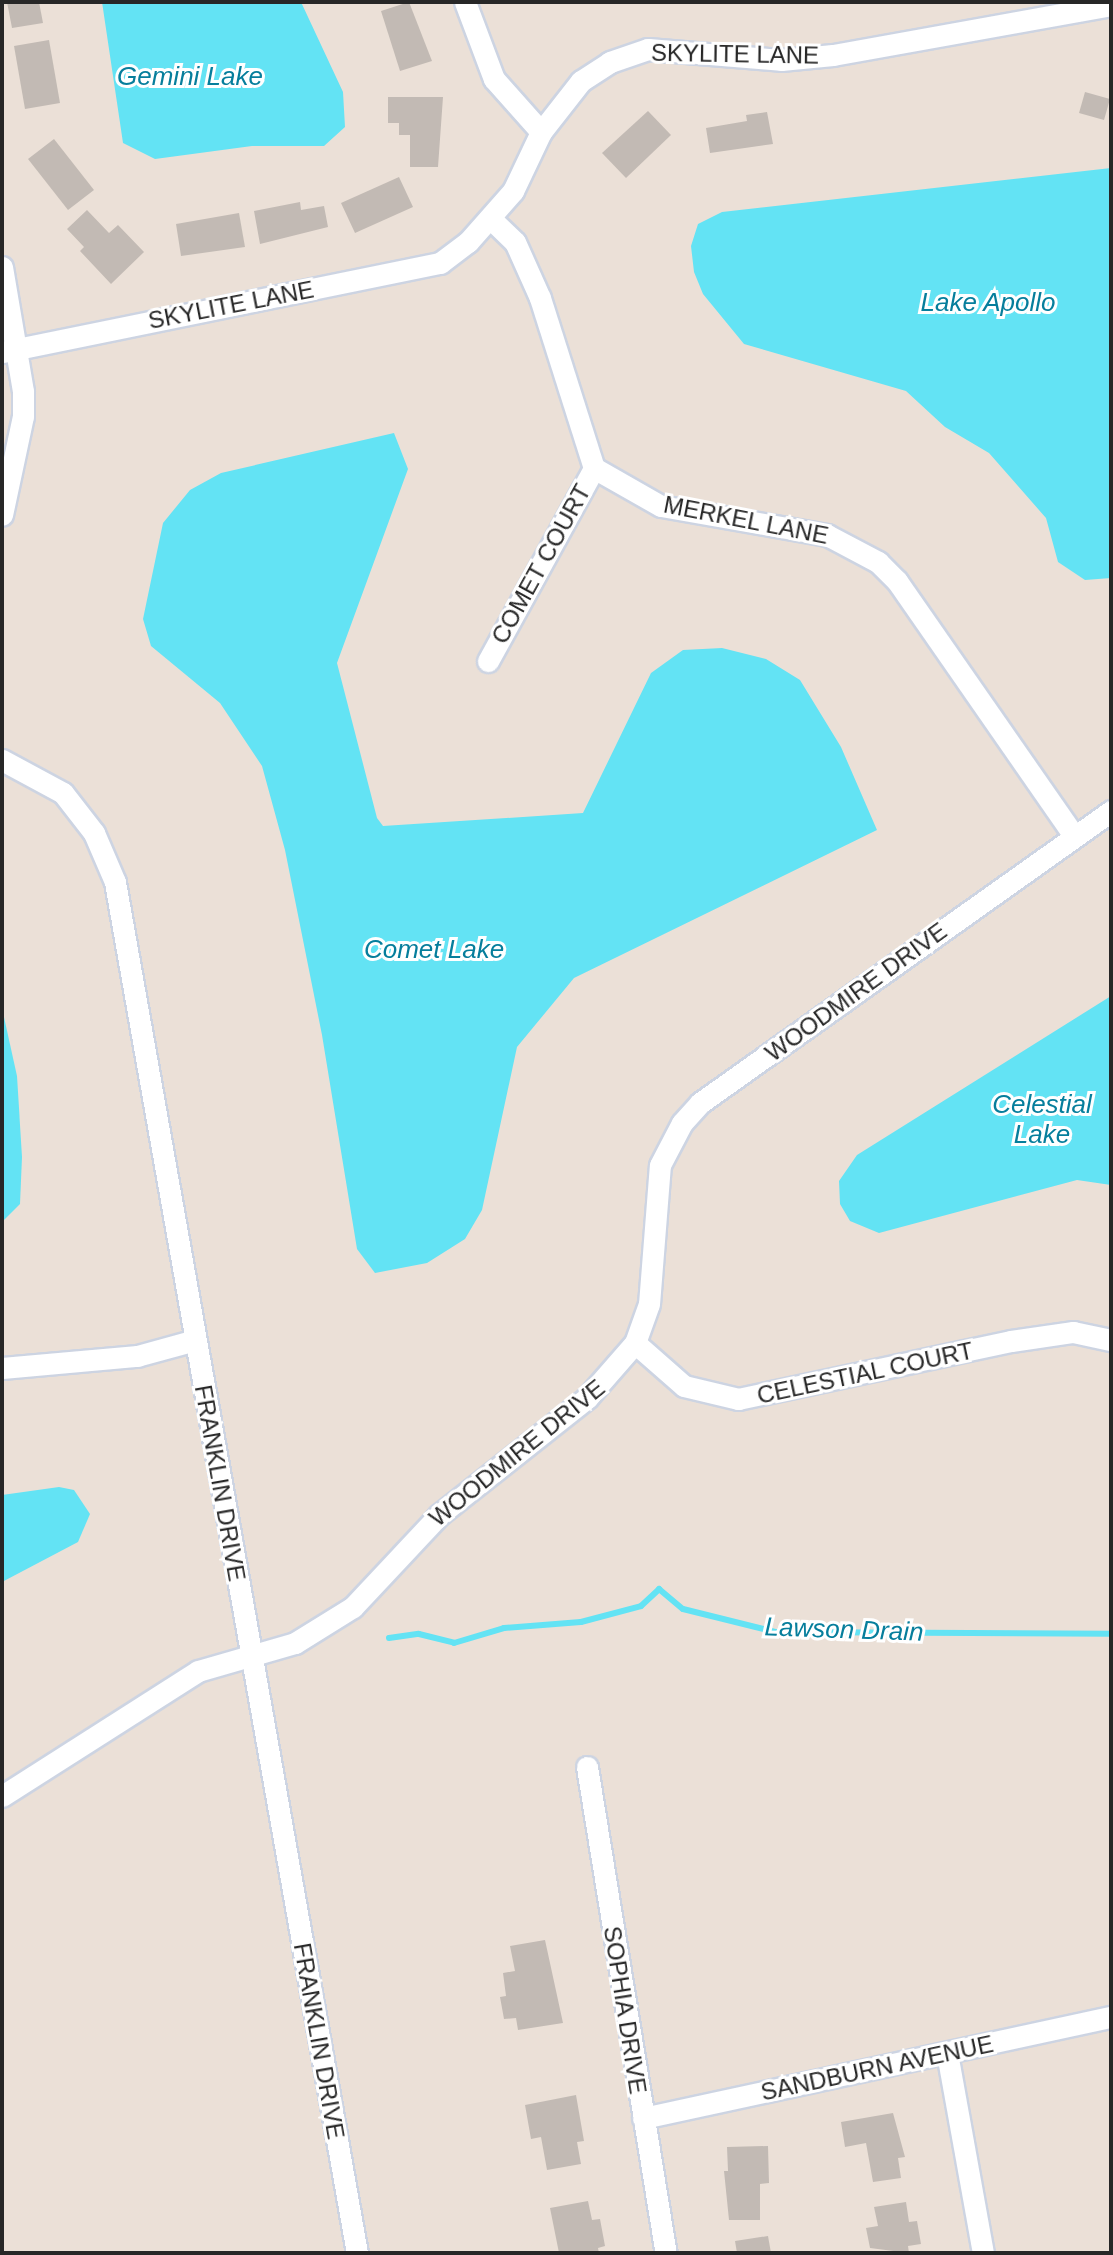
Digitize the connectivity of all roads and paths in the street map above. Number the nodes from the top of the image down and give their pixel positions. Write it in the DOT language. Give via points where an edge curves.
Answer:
graph roads {
  1 [pos="465,2"];
  2 [pos="1111,5"];
  3 [pos="541,132"];
  4 [pos="491,219"];
  5 [pos="2,267"];
  6 [pos="9,349"];
  7 [pos="594,468"];
  8 [pos="2,515"];
  9 [pos="488,661"];
  10 [pos="2,761"];
  11 [pos="1111,811"];
  12 [pos="1074,836"];
  13 [pos="1111,1339"];
  14 [pos="195,1340"];
  15 [pos="635,1343"];
  16 [pos="2,1368"];
  17 [pos="252,1659"];
  18 [pos="586,1767"];
  19 [pos="2,1796"];
  20 [pos="1111,2017"];
  21 [pos="947,2053"];
  22 [pos="643,2118"];
  23 [pos="357,2253"];
  24 [pos="666,2253"];
  25 [pos="983,2253"];
  1 -- 3 [label="street" via="494,79"];
  2 -- 3 [label="street, SKYLITE LANE" via="833,55 780,60 648,49 610,62 581,81"];
  3 -- 4 [label="street, SKYLITE LANE" via="513,191"];
  4 -- 6 [label="street, SKYLITE LANE" via="440,262 400,274"];
  4 -- 7 [label="street" via="515,242 540,299"];
  5 -- 6 [label="street"];
  6 -- 8 [label="street" via="23,416"];
  7 -- 9 [label="street, COMET COURT"];
  7 -- 12 [label="street, MERKEL LANE" via="661,506 827,535 878,562 897,582"];
  10 -- 14 [label="street, FRANKLIN DRIVE" via="62,793 94,833 115,882"];
  11 -- 12 [label="street, WOODMIRE DRIVE"];
  12 -- 15 [label="street, WOODMIRE DRIVE" via="712,1095 682,1123 669,1143 655,1189 654,1270 649,1304"];
  13 -- 15 [label="street, CELESTIAL COURT" via="1073,1332 1011,1341 738,1399 684,1386"];
  14 -- 16 [label="street" via="137,1356"];
  14 -- 17 [label="street, FRANKLIN DRIVE"];
  15 -- 17 [label="street, WOODMIRE DRIVE" via="587,1398 495,1466 439,1515 353,1607 323,1629"];
  17 -- 19 [label="street, WOODMIRE DRIVE" via="198,1671"];
  17 -- 23 [label="street, FRANKLIN DRIVE"];
  18 -- 22 [label="street, SOPHIA DRIVE"];
  20 -- 21 [label="street, SANDBURN AVENUE"];
  21 -- 22 [label="street, SANDBURN AVENUE"];
  21 -- 25 [label="street"];
  22 -- 24 [label="street, SOPHIA DRIVE"];
}
